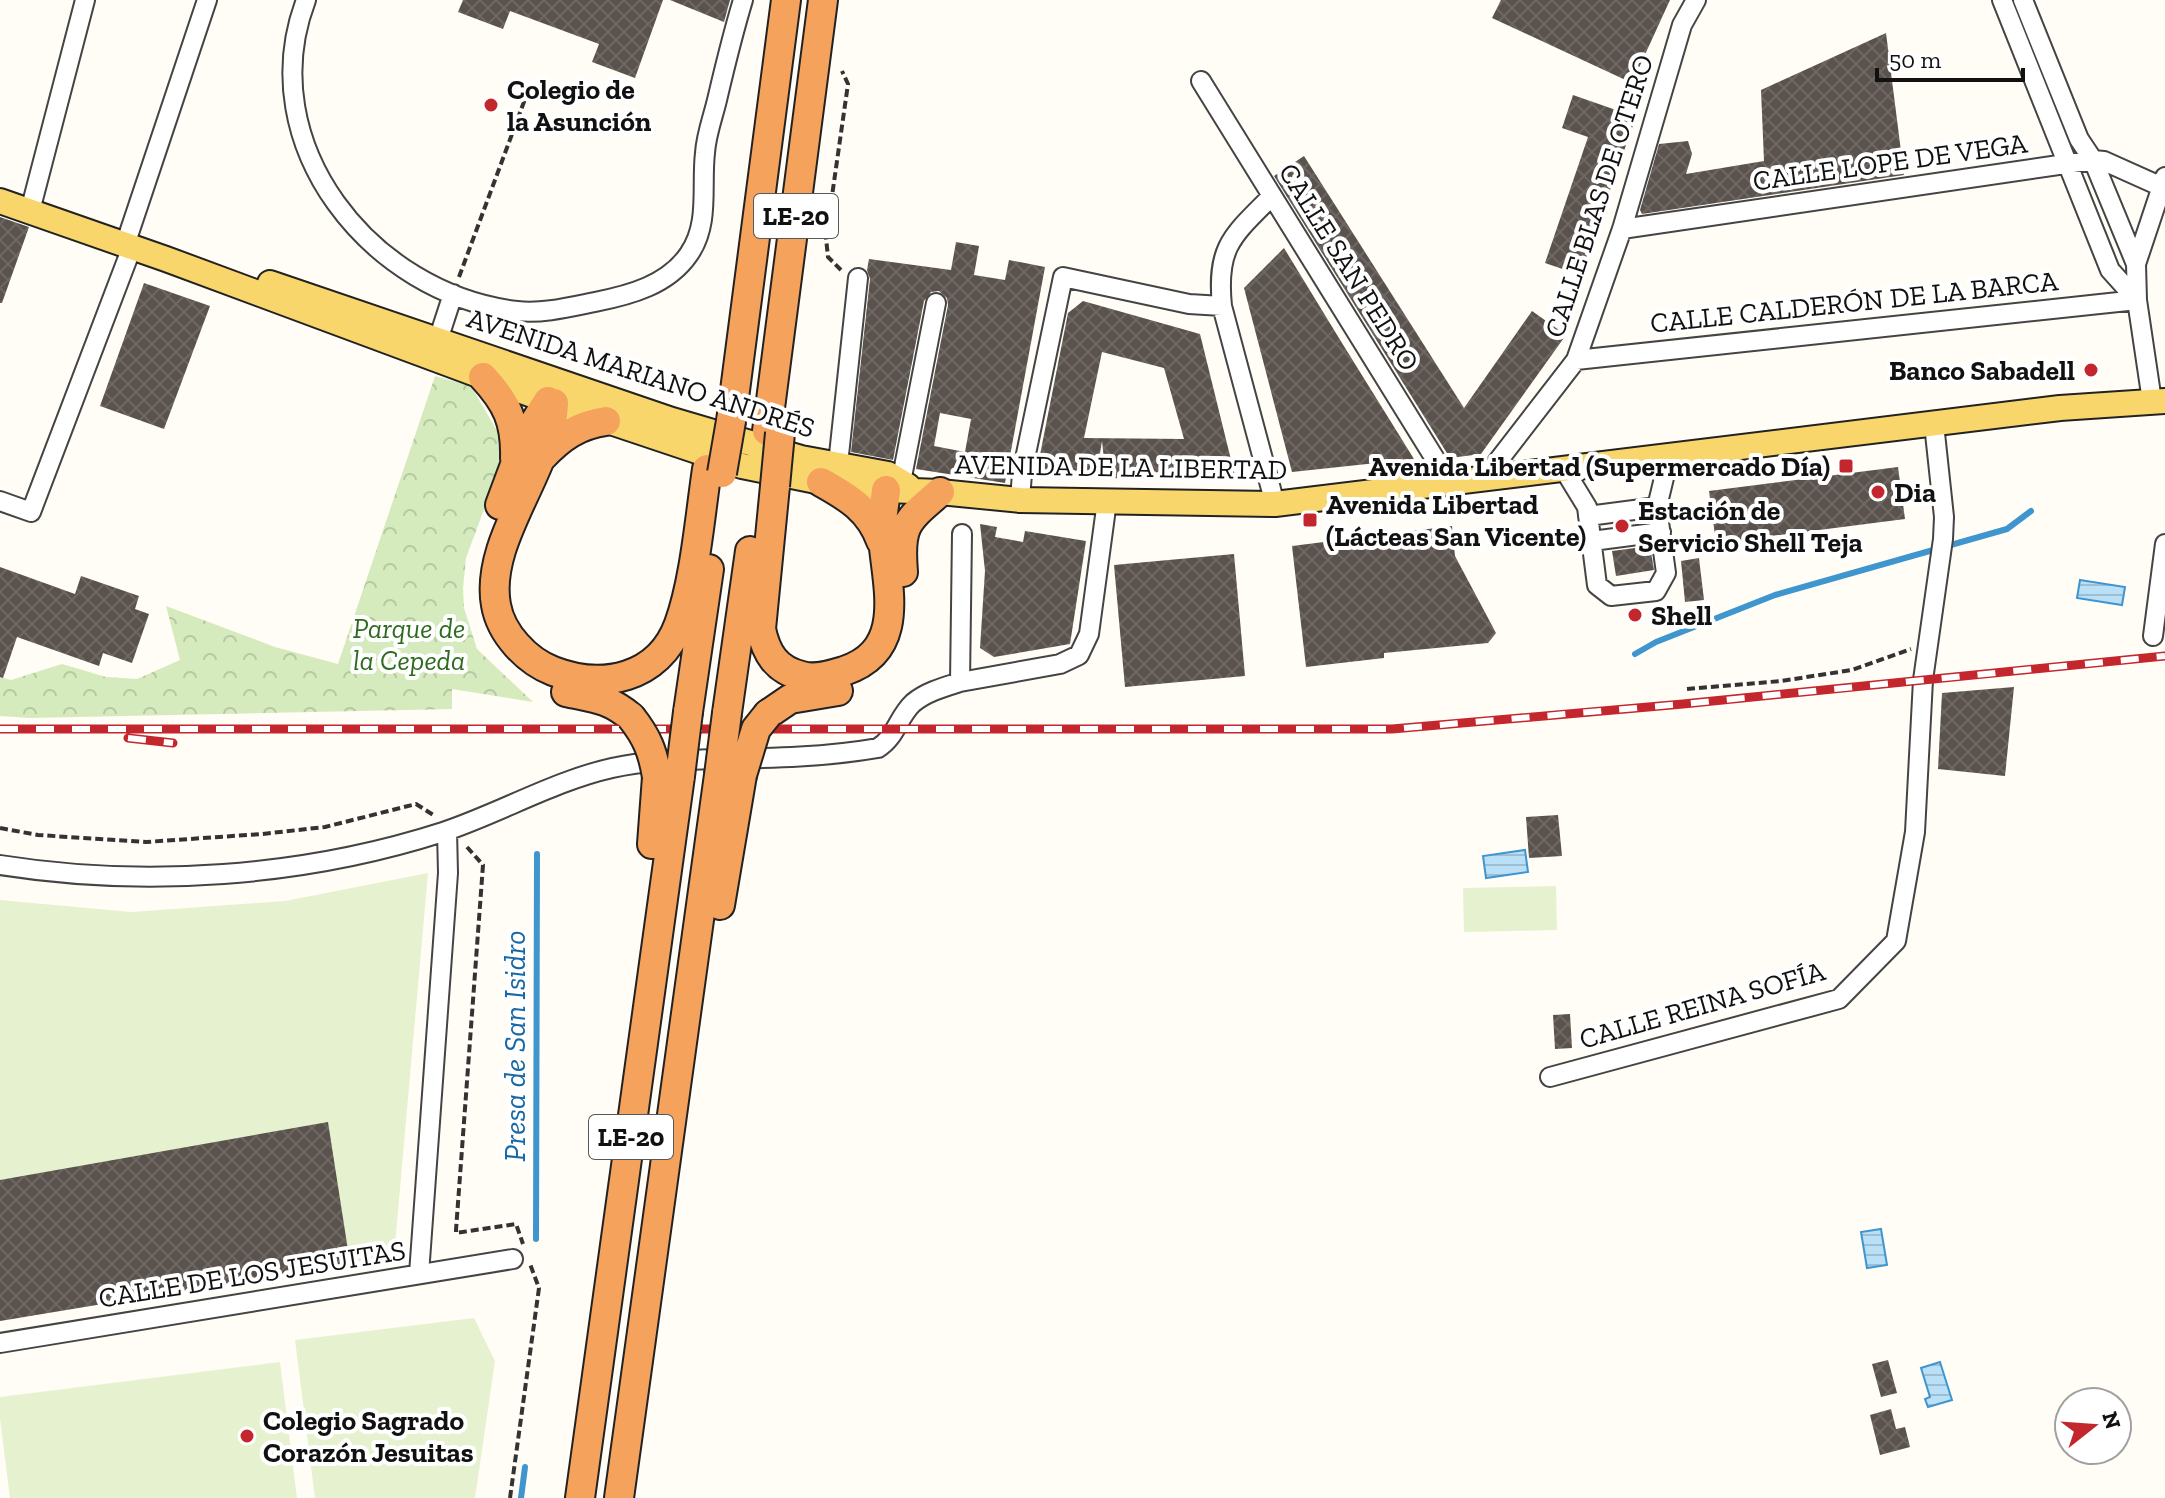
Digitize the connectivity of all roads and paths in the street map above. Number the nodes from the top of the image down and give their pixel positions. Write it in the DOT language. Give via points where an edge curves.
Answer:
graph roads {
  1 [pos="85,0"];
  2 [pos="207,0"];
  3 [pos="306,0"];
  4 [pos="743,0"];
  5 [pos="786,0"];
  6 [pos="823,0"];
  7 [pos="1696,0"];
  8 [pos="2002,0"];
  9 [pos="2023,0"];
  10 [pos="842,71"];
  11 [pos="1201,81"];
  12 [pos="528,91"];
  13 [pos="2093,160"];
  14 [pos="2068,165"];
  15 [pos="2163,182"];
  16 [pos="1272,196"];
  17 [pos="0,201"];
  18 [pos="30,211"];
  19 [pos="1622,229"];
  20 [pos="128,246"];
  21 [pos="166,259"];
  22 [pos="2136,264"];
  23 [pos="858,278"];
  24 [pos="453,294"];
  25 [pos="276,300"];
  26 [pos="2137,300"];
  27 [pos="936,303"];
  28 [pos="1222,306"];
  29 [pos="438,340"];
  30 [pos="1576,360"];
  31 [pos="527,372"];
  32 [pos="483,377"];
  33 [pos="552,400"];
  34 [pos="2158,401"];
  35 [pos="606,421"];
  36 [pos="713,421"];
  37 [pos="1934,424"];
  38 [pos="1669,457"];
  39 [pos="528,461"];
  40 [pos="714,471"];
  41 [pos="1565,471"];
  42 [pos="829,473"];
  43 [pos="1484,479"];
  44 [pos="1450,483"];
  45 [pos="767,484"];
  46 [pos="911,489"];
  47 [pos="1020,500"];
  48 [pos="0,501"];
  49 [pos="1107,501"];
  50 [pos="1275,504"];
  51 [pos="1657,507"];
  52 [pos="1588,516"];
  53 [pos="1661,532"];
  54 [pos="962,534"];
  55 [pos="1592,541"];
  56 [pos="2165,544"];
  57 [pos="894,553"];
  58 [pos="2153,636"];
  59 [pos="1928,643"];
  60 [pos="960,682"];
  61 [pos="1687,689"];
  62 [pos="730,775"];
  63 [pos="668,776"];
  64 [pos="416,804"];
  65 [pos="0,828"];
  66 [pos="447,831"];
  67 [pos="0,865"];
  68 [pos="483,865"];
  69 [pos="1550,1077"];
  70 [pos="523,1257"];
  71 [pos="419,1274"];
  72 [pos="0,1343"];
  73 [pos="510,1498"];
  74 [pos="580,1498"];
  75 [pos="619,1498"];
  1 -- 18 [label="street"];
  2 -- 20 [label="street"];
  3 -- 24 [label="street" via="292,51 292,90 305,152 339,208 365,238"];
  4 -- 24 [label="street" via="705,152 698,233 690,253 672,273 651,287 559,309 518,311"];
  5 -- 36 [label="highway, LE-20" via="778,74"];
  6 -- 45 [label="highway, LE-20, bridge" via="800,192 791,329"];
  7 -- 19 [label="street, CALLE BLAS DE OTERO" via="1682,25"];
  8 -- 14 [label="street"];
  9 -- 13 [label="street" via="2079,139"];
  10 -- 23 [label="path" via="848,84 826,238 828,257"];
  11 -- 16 [label="street, CALLE SAN PEDRO"];
  12 -- 24 [label="path"];
  13 -- 14 [label="street, CALLE LOPE DE VEGA"];
  13 -- 15 [label="street"];
  13 -- 22 [label="street"];
  14 -- 19 [label="street, CALLE LOPE DE VEGA"];
  14 -- 26 [label="street" via="2110,270"];
  15 -- 22 [label="street"];
  16 -- 28 [label="street" via="1233,235 1222,260"];
  16 -- 44 [label="street, CALLE SAN PEDRO"];
  17 -- 18 [label="main road, AVENIDA MARIANO ANDRÉS"];
  18 -- 20 [label="main road, AVENIDA MARIANO ANDRÉS"];
  19 -- 30 [label="street, CALLE BLAS DE OTERO"];
  20 -- 21 [label="main road, AVENIDA MARIANO ANDRÉS"];
  20 -- 48 [label="street" via="31,512"];
  21 -- 25 [label="main road, AVENIDA MARIANO ANDRÉS"];
  21 -- 29 [label="main road, AVENIDA MARIANO ANDRÉS" via="301,291"];
  22 -- 26 [label="street"];
  23 -- 42 [label="street"];
  24 -- 29 [label="street"];
  25 -- 29 [label="main road, AVENIDA MARIANO ANDRÉS" via="309,304 424,344"];
  25 -- 32 [label="main road, AVENIDA MARIANO ANDRÉS"];
  26 -- 30 [label="street, CALLE CALDERÓN DE LA BARCA"];
  26 -- 34 [label="street"];
  27 -- 46 [label="street"];
  28 -- 47 [label="street" via="1063,277"];
  28 -- 50 [label="street"];
  29 -- 31 [label="main road, AVENIDA MARIANO ANDRÉS"];
  30 -- 43 [label="street, CALLE BLAS DE OTERO"];
  31 -- 33 [label="main road"];
  31 -- 36 [label="main road, AVENIDA MARIANO ANDRÉS"];
  32 -- 33 [label="main road, AVENIDA MARIANO ANDRÉS"];
  32 -- 39 [label="highway" via="501,396 515,445"];
  33 -- 35 [label="main road, AVENIDA MARIANO ANDRÉS"];
  33 -- 36 [label="main road" via="567,395 682,432"];
  33 -- 39 [label="highway" via="553,422"];
  34 -- 37 [label="main road, AVENIDA DE LA LIBERTAD"];
  35 -- 39 [label="highway" via="586,424"];
  35 -- 42 [label="main road, AVENIDA MARIANO ANDRÉS" via="742,466"];
  36 -- 40 [label="highway, LE-20, bridge"];
  36 -- 42 [label="main road, AVENIDA MARIANO ANDRÉS"];
  37 -- 38 [label="main road, AVENIDA DE LA LIBERTAD"];
  37 -- 59 [label="street" via="1944,517"];
  38 -- 41 [label="main road, AVENIDA DE LA LIBERTAD"];
  38 -- 51 [label="street"];
  39 -- 40 [label="highway" via="529,481 498,567 496,605 529,658 569,677 594,681 641,670 678,626"];
  39 -- 63 [label="highway, bridge" via="482,553 482,618 507,659 527,674 548,687 615,704 631,717"];
  40 -- 63 [label="highway, LE-20, bridge" via="688,712"];
  41 -- 43 [label="main road, AVENIDA DE LA LIBERTAD"];
  41 -- 52 [label="street"];
  42 -- 46 [label="main road, AVENIDA MARIANO ANDRÉS"];
  42 -- 46 [label="main road, AVENIDA MARIANO ANDRÉS" via="865,470"];
  42 -- 57 [label="highway"];
  43 -- 44 [label="main road, AVENIDA DE LA LIBERTAD"];
  44 -- 50 [label="main road, AVENIDA DE LA LIBERTAD"];
  45 -- 57 [label="highway" via="761,629 765,647 789,673 829,676 865,661 877,649 887,631"];
  45 -- 62 [label="highway, LE-20, bridge" via="727,713"];
  46 -- 47 [label="main road, AVENIDA DE LA LIBERTAD"];
  46 -- 57 [label="highway" via="915,513"];
  46 -- 57 [label="highway" via="882,522"];
  47 -- 49 [label="main road, AVENIDA DE LA LIBERTAD"];
  49 -- 50 [label="main road, AVENIDA DE LA LIBERTAD"];
  49 -- 60 [label="street" via="1089,634 1079,655 1060,664"];
  51 -- 52 [label="street"];
  51 -- 53 [label="street"];
  52 -- 55 [label="street"];
  53 -- 55 [label="street"];
  53 -- 55 [label="street" via="1666,573 1656,591 1611,596 1597,585"];
  54 -- 60 [label="street"];
  56 -- 58 [label="street"];
  57 -- 62 [label="highway, bridge" via="906,619 887,662 853,687 790,699 768,714"];
  59 -- 61 [label="path" via="1852,670"];
  59 -- 69 [label="street, CALLE REINA SOFÍA" via="1915,832 1896,941 1839,999"];
  60 -- 66 [label="street" via="913,703 888,742 878,748 780,758 646,761 573,781"];
  62 -- 75 [label="highway, LE-20" via="667,1148"];
  63 -- 74 [label="highway, LE-20" via="656,809 635,991 623,1192"];
  64 -- 65 [label="path" via="325,827 146,842"];
  66 -- 67 [label="street" via="303,865 232,873 103,875"];
  66 -- 71 [label="street"];
  68 -- 70 [label="path" via="456,1233 516,1224"];
  70 -- 71 [label="street, CALLE DE LOS JESUITAS"];
  70 -- 73 [label="path" via="539,1288"];
  71 -- 72 [label="street, CALLE DE LOS JESUITAS"];
}
